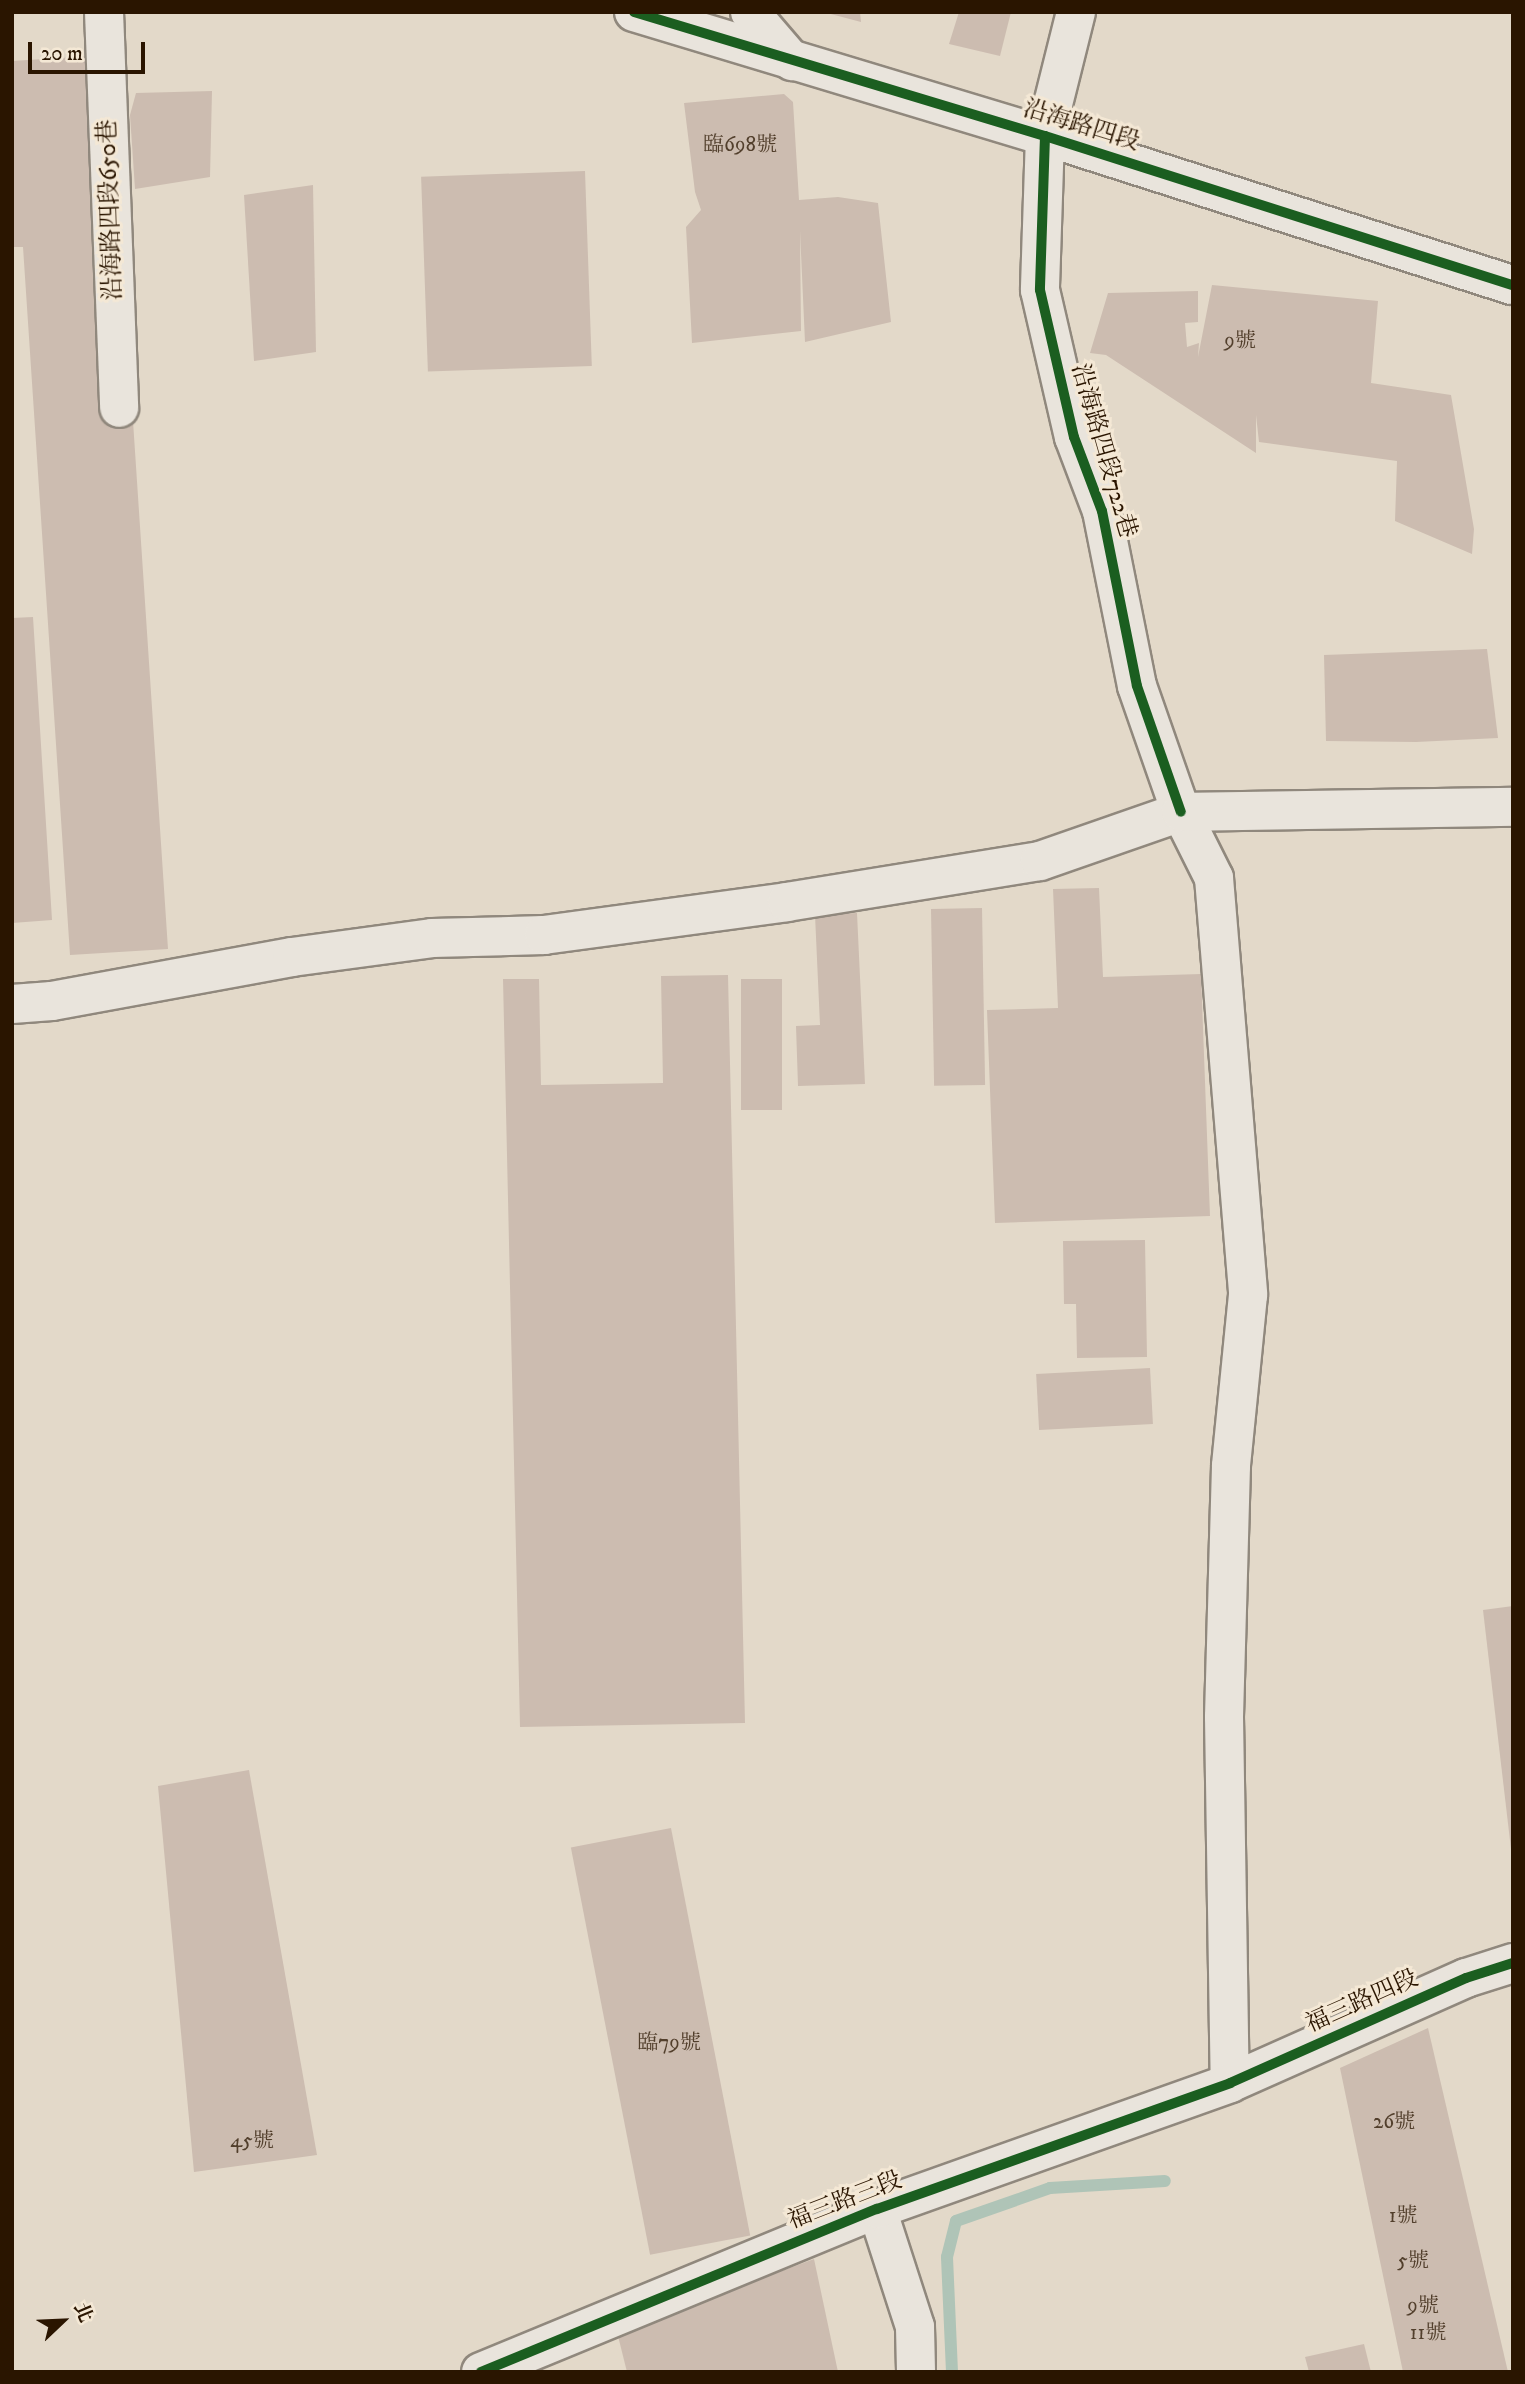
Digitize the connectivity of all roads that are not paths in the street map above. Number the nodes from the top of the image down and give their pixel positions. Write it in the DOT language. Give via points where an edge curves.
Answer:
graph roads {
  1 [pos="104,12"];
  2 [pos="634,12"];
  3 [pos="750,12"];
  4 [pos="1076,12"];
  5 [pos="792,61"];
  6 [pos="1045,136"];
  7 [pos="1513,285"];
  8 [pos="119,408"];
  9 [pos="1513,807"];
  10 [pos="1181,812"];
  11 [pos="12,1004"];
  12 [pos="1513,1963"];
  13 [pos="1230,2083"];
  14 [pos="877,2209"];
  15 [pos="481,2372"];
  16 [pos="916,2372"];
  1 -- 8 [label="street, 沿海路四段650巷"];
  2 -- 5 [label="street, 沿海路四段"];
  3 -- 5 [label="street"];
  4 -- 6 [label="street, 沿海路四段722巷"];
  5 -- 6 [label="street, 沿海路四段"];
  6 -- 7 [label="street, 沿海路四段"];
  6 -- 10 [label="street, 沿海路四段722巷" via="1040,290 1074,437 1102,511 1137,686"];
  9 -- 10 [label="street"];
  10 -- 11 [label="street" via="1040,861 787,902 544,934 432,938 292,957 52,1001"];
  10 -- 13 [label="street, 沿海路四段722巷" via="1214,878 1248,1295 1231,1466 1224,1717"];
  12 -- 13 [label="street, 福三路四段" via="1466,1978"];
  13 -- 14 [label="street, 福三路三段"];
  14 -- 15 [label="street, 福三路三段"];
  14 -- 16 [label="street" via="915,2327"];
}
